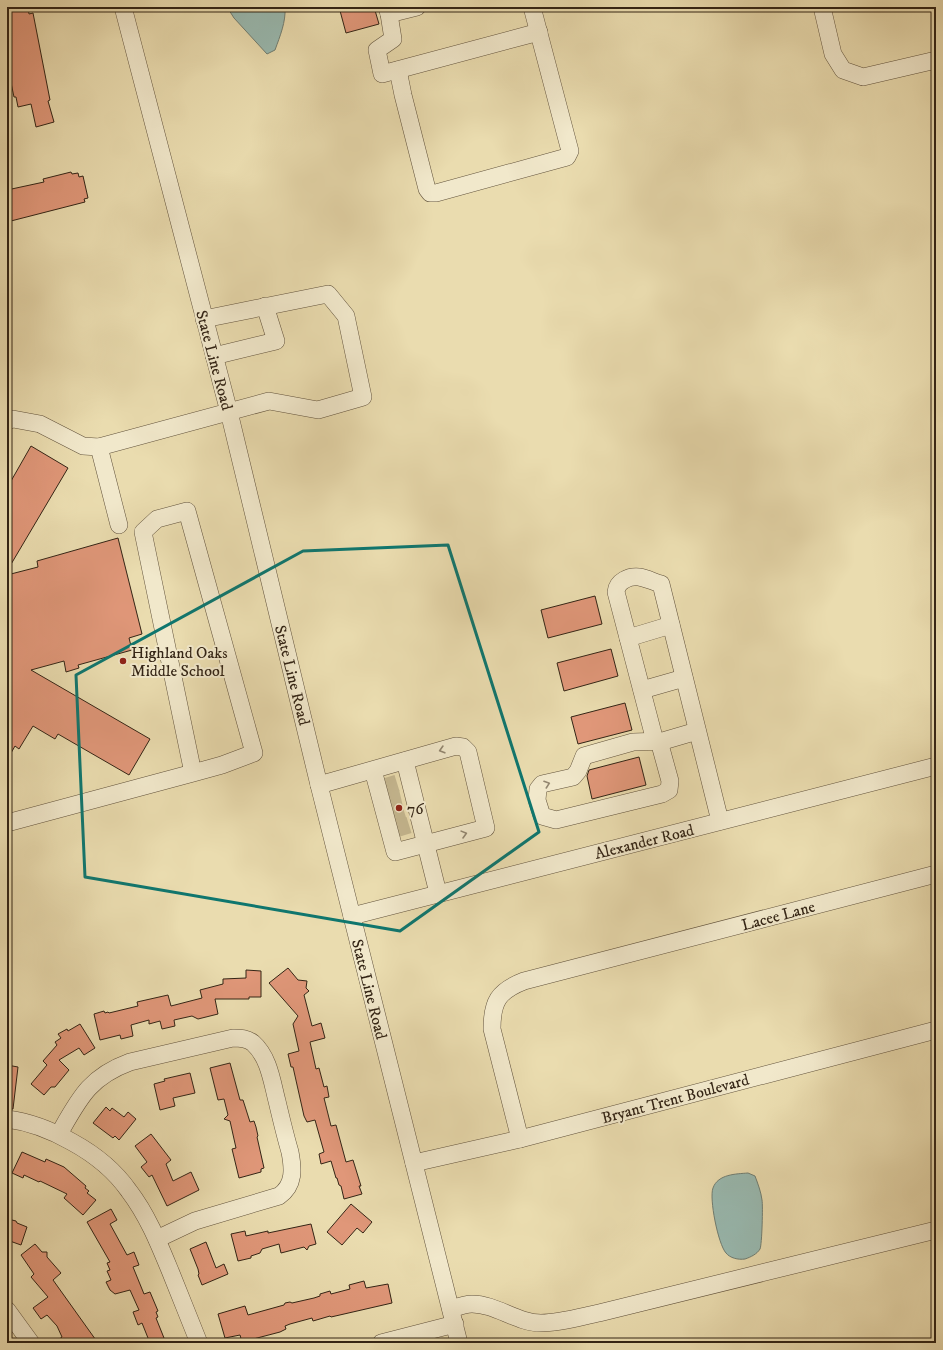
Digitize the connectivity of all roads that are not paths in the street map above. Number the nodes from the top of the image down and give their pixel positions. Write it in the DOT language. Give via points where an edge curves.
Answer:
graph roads {
  1 [pos="123,7"];
  2 [pos="417,7"];
  3 [pos="532,7"];
  4 [pos="822,7"];
  5 [pos="388,11"];
  6 [pos="539,32"];
  7 [pos="936,60"];
  8 [pos="398,70"];
  9 [pos="265,306"];
  10 [pos="204,319"];
  11 [pos="214,356"];
  12 [pos="229,412"];
  13 [pos="7,420"];
  14 [pos="99,447"];
  15 [pos="119,525"];
  16 [pos="671,625"];
  17 [pos="628,638"];
  18 [pos="684,678"];
  19 [pos="642,690"];
  20 [pos="697,731"];
  21 [pos="653,741"];
  22 [pos="405,761"];
  23 [pos="936,766"];
  24 [pos="373,770"];
  25 [pos="193,773"];
  26 [pos="320,786"];
  27 [pos="398,806"];
  28 [pos="720,821"];
  29 [pos="7,823"];
  30 [pos="426,844"];
  31 [pos="936,874"];
  32 [pos="438,894"];
  33 [pos="352,916"];
  34 [pos="936,1030"];
  35 [pos="7,1119"];
  36 [pos="59,1134"];
  37 [pos="520,1138"];
  38 [pos="414,1163"];
  39 [pos="936,1230"];
  40 [pos="157,1239"];
  41 [pos="7,1310"];
  42 [pos="453,1317"];
  43 [pos="31,1343"];
  44 [pos="199,1343"];
  45 [pos="381,1343"];
  46 [pos="459,1343"];
  1 -- 10 [label="street, State Line Road"];
  2 -- 5 [label="street"];
  3 -- 6 [label="street"];
  4 -- 7 [label="street" via="833,54 843,70 863,78"];
  5 -- 8 [label="street" via="393,39 378,50 382,74"];
  6 -- 8 [label="street"];
  6 -- 8 [label="street" via="570,151 567,157 436,194 430,193 427,189"];
  9 -- 10 [label="street"];
  9 -- 11 [label="street" via="276,341"];
  9 -- 12 [label="street" via="328,294 346,316 363,397 318,410 269,401"];
  10 -- 11 [label="street, State Line Road"];
  11 -- 12 [label="street, State Line Road"];
  12 -- 14 [label="street"];
  12 -- 26 [label="street, State Line Road"];
  13 -- 14 [label="street" via="40,424 83,446"];
  14 -- 15 [label="street"];
  16 -- 17 [label="street"];
  16 -- 17 [label="street" via="661,584 638,577 622,580 616,592"];
  16 -- 18 [label="street"];
  17 -- 19 [label="street"];
  18 -- 19 [label="street"];
  18 -- 20 [label="street"];
  19 -- 21 [label="street"];
  20 -- 21 [label="street"];
  20 -- 28 [label="street"];
  21 -- 21 [label="street, one-way" via="670,781 668,790 662,794 556,820 542,816 537,800 538,789 542,784 573,777 584,756 633,742"];
  22 -- 24 [label="street"];
  22 -- 27 [label="street"];
  30 -- 22 [label="street, one-way" via="486,828 470,759 463,747 456,746"];
  23 -- 28 [label="street, Alexander Road"];
  24 -- 26 [label="street"];
  24 -- 27 [label="street"];
  25 -- 25 [label="street" via="254,753 187,511 157,518 143,532"];
  25 -- 29 [label="street"];
  26 -- 33 [label="street, State Line Road"];
  27 -- 30 [label="street"];
  27 -- 30 [label="street" via="395,852"];
  28 -- 32 [label="street, Alexander Road"];
  30 -- 32 [label="street"];
  31 -- 37 [label="street, Lacee Lane" via="511,986 500,996 493,1008 492,1029"];
  32 -- 33 [label="street, Alexander Road"];
  33 -- 38 [label="street, State Line Road"];
  34 -- 37 [label="street, Bryant Trent Boulevard"];
  35 -- 36 [label="street" via="35,1124"];
  36 -- 40 [label="street" via="97,1158 114,1174 129,1191"];
  36 -- 40 [label="street" via="84,1092 116,1067 233,1038 252,1041 265,1058 290,1152 292,1175 288,1188 279,1196 195,1222"];
  37 -- 38 [label="street, Bryant Trent Boulevard"];
  38 -- 42 [label="street, State Line Road"];
  39 -- 42 [label="street" via="565,1320 540,1323 525,1321 471,1304"];
  40 -- 44 [label="street"];
  41 -- 43 [label="street"];
  42 -- 45 [label="street"];
  42 -- 46 [label="street, State Line Road"];
}
